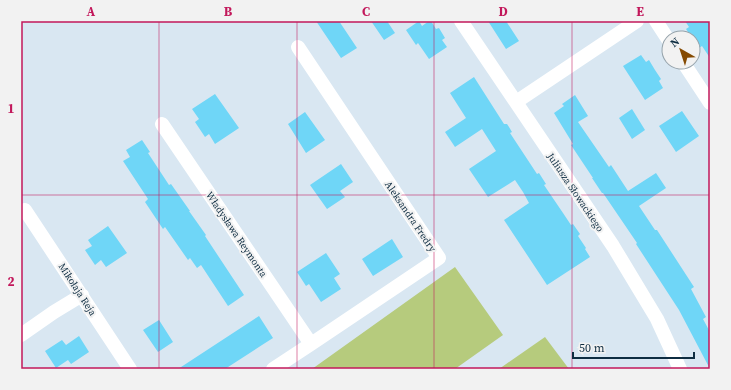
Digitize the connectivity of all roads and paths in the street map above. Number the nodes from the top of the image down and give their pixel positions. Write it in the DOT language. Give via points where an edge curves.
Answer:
graph roads {
  1 [pos="461,21"];
  2 [pos="637,21"];
  3 [pos="656,21"];
  4 [pos="662,30"];
  5 [pos="298,47"];
  6 [pos="688,70"];
  7 [pos="516,102"];
  8 [pos="710,103"];
  9 [pos="162,124"];
  10 [pos="25,210"];
  11 [pos="82,295"];
  12 [pos="21,335"];
  13 [pos="311,344"];
  14 [pos="130,369"];
  15 [pos="272,369"];
  16 [pos="680,369"];
  1 -- 7 [label="street, Juliusza Słowackiego"];
  2 -- 7 [label="street"];
  3 -- 4 [label="street"];
  5 -- 13 [label="street, Aleksandra Fredry" via="439,258"];
  6 -- 8 [label="street"];
  7 -- 16 [label="street, Juliusza Słowackiego" via="613,246 656,319"];
  9 -- 13 [label="street, Władysława Reymonta"];
  10 -- 11 [label="street, Mikołaja Reja"];
  11 -- 12 [label="street"];
  11 -- 14 [label="street, Mikołaja Reja"];
  13 -- 15 [label="street, Aleksandra Fredry"];
}
